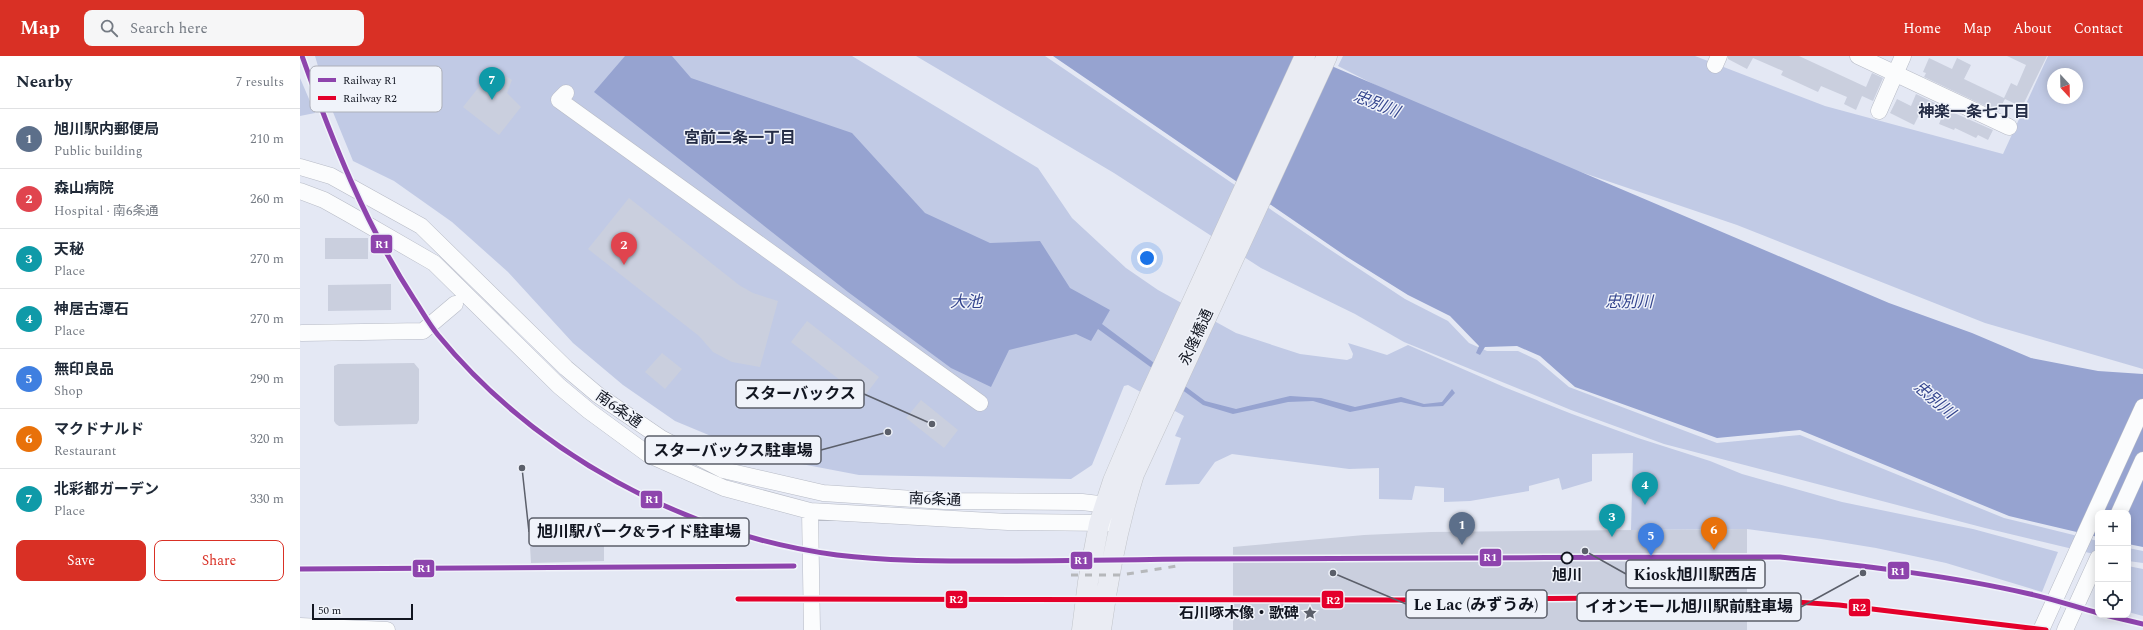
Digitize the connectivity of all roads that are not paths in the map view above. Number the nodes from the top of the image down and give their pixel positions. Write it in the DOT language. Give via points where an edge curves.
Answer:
graph roads {
  1 [pos="1306,56"];
  2 [pos="1327,56"];
  3 [pos="1858,56"];
  4 [pos="1903,56"];
  5 [pos="1895,73"];
  6 [pos="566,93"];
  7 [pos="1879,111"];
  8 [pos="2009,127"];
  9 [pos="300,167"];
  10 [pos="300,191"];
  11 [pos="1219,266"];
  12 [pos="455,304"];
  13 [pos="302,333"];
  14 [pos="980,403"];
  15 [pos="2143,407"];
  16 [pos="2143,460"];
  17 [pos="2120,510"];
  18 [pos="810,511"];
  19 [pos="1117,511"];
  20 [pos="1099,524"];
  21 [pos="2095,565"];
  22 [pos="300,626"];
  23 [pos="387,630"];
  24 [pos="812,630"];
  25 [pos="1082,630"];
  26 [pos="1101,630"];
  27 [pos="2041,630"];
  28 [pos="2065,630"];
  1 -- 11 [label="main road, 永隆橋通"];
  2 -- 11 [label="main road, 永隆橋通"];
  3 -- 5 [label="street"];
  4 -- 5 [label="street"];
  5 -- 7 [label="street"];
  5 -- 8 [label="street"];
  6 -- 14 [label="street" via="559,100"];
  9 -- 19 [label="street, 南6条通" via="331,176 421,226 566,368 598,395 661,438 723,470 823,493"];
  10 -- 18 [label="street, 南6条通" via="343,210 434,263 559,386 649,455 724,488"];
  11 -- 19 [label="main road, 永隆橋通" via="1155,405 1134,474"];
  12 -- 13 [label="street" via="423,331"];
  15 -- 27 [label="street"];
  16 -- 17 [label="street"];
  18 -- 20 [label="street, 南6条通" via="1008,522"];
  18 -- 24 [label="street"];
  19 -- 20 [label="main road, 永隆橋通"];
  19 -- 26 [label="main road, 永隆橋通"];
  20 -- 25 [label="main road, 永隆橋通"];
  21 -- 28 [label="street"];
  22 -- 23 [label="street"];
}
